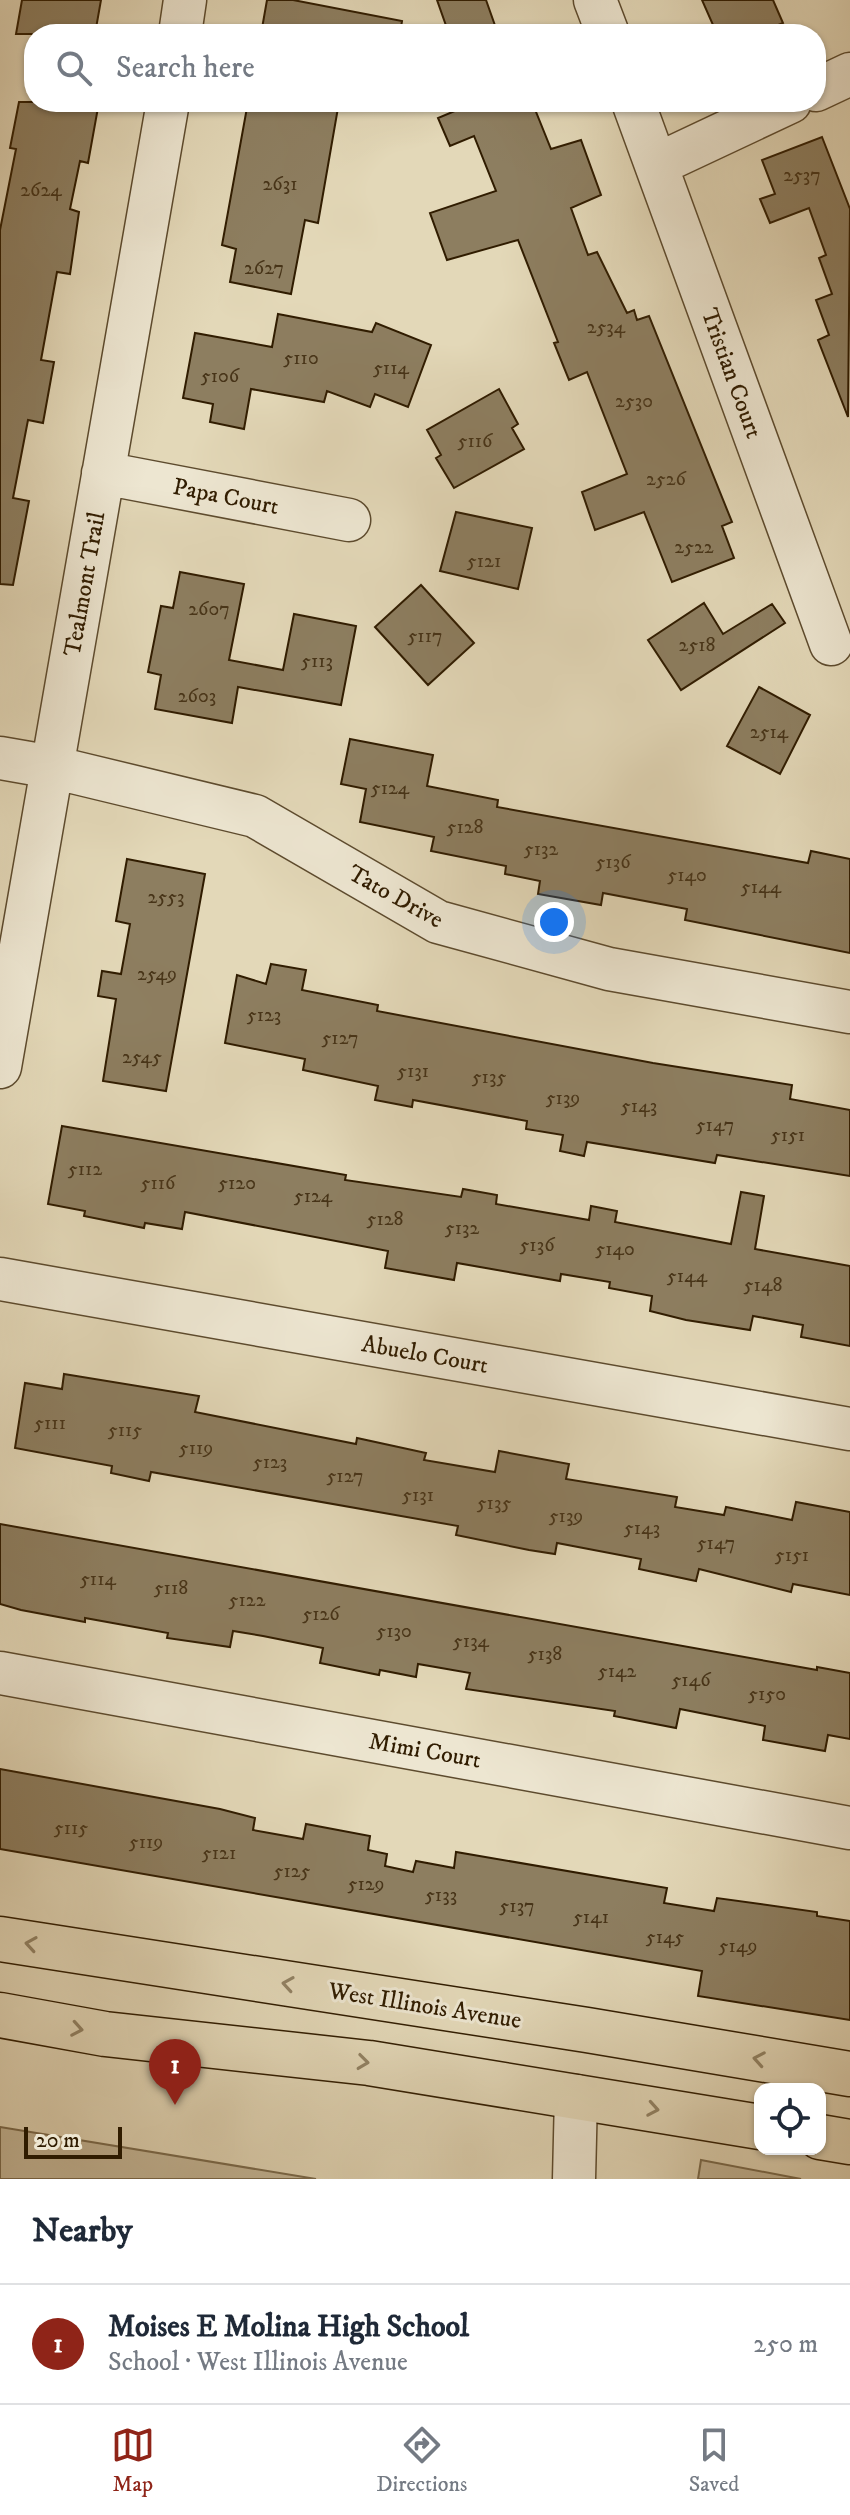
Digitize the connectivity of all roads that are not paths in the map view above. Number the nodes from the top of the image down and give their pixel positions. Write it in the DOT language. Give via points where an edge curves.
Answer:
graph roads {
  1 [pos="185,0"];
  2 [pos="595,0"];
  3 [pos="181,24"];
  4 [pos="604,24"];
  5 [pos="850,74"];
  6 [pos="826,85"];
  7 [pos="166,112"];
  8 [pos="637,112"];
  9 [pos="769,112"];
  10 [pos="656,165"];
  11 [pos="103,473"];
  12 [pos="349,520"];
  13 [pos="831,644"];
  14 [pos="0,758"];
  15 [pos="52,767"];
  16 [pos="850,1012"];
  17 [pos="0,1067"];
  18 [pos="0,1279"];
  19 [pos="850,1429"];
  20 [pos="0,1673"];
  21 [pos="850,1828"];
  22 [pos="0,1939"];
  23 [pos="0,2015"];
  24 [pos="587,2030"];
  25 [pos="850,2074"];
  26 [pos="576,2096"];
  27 [pos="754,2126"];
  28 [pos="826,2138"];
  29 [pos="850,2142"];
  30 [pos="574,2179"];
  1 -- 3 [label="street"];
  2 -- 4 [label="street"];
  5 -- 6 [label="street"];
  7 -- 11 [label="street, Tealmont Trail"];
  8 -- 10 [label="street, Tristian Court"];
  9 -- 10 [label="street"];
  10 -- 13 [label="street, Tristian Court"];
  11 -- 12 [label="street, Papa Court"];
  11 -- 15 [label="street, Tealmont Trail"];
  14 -- 15 [label="street, Tato Drive"];
  15 -- 16 [label="street, Tato Drive" via="255,816 438,922 609,969"];
  15 -- 17 [label="street, Tealmont Trail"];
  18 -- 19 [label="street, Abuelo Court"];
  20 -- 21 [label="street, Mimi Court"];
  24 -- 22 [label="main road, West Illinois Avenue, one-way"];
  23 -- 26 [label="main road, one-way" via="105,2034 369,2063"];
  25 -- 24 [label="main road, West Illinois Avenue, one-way"];
  24 -- 26 [label="main road"];
  26 -- 27 [label="main road, one-way"];
  26 -- 30 [label="street"];
  28 -- 29 [label="main road"];
}
